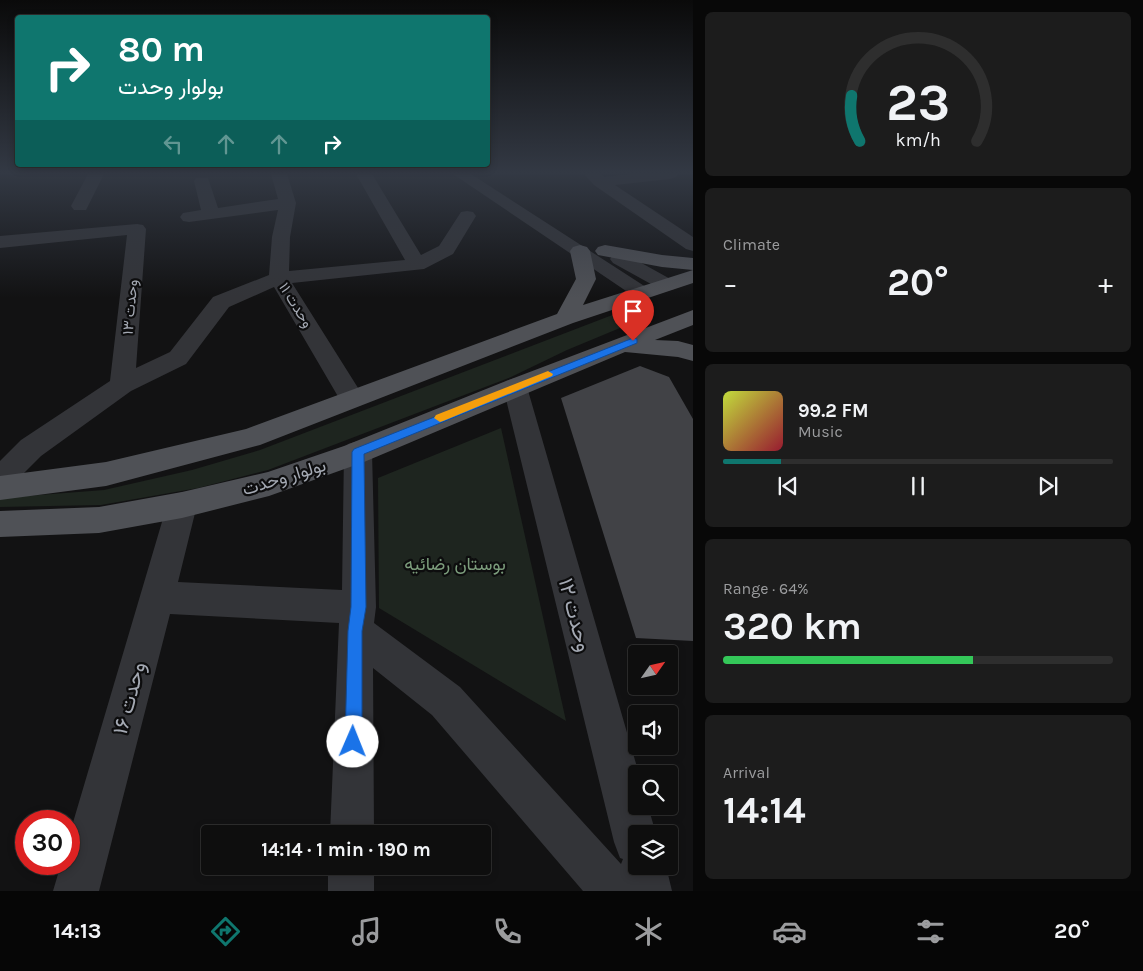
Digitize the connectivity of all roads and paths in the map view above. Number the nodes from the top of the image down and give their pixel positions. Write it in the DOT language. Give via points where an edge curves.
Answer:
graph roads {
  1 [pos="199,216"];
  2 [pos="285,216"];
  3 [pos="388,216"];
  4 [pos="467,216"];
  5 [pos="525,216"];
  6 [pos="549,216"];
  7 [pos="650,216"];
  8 [pos="189,217"];
  9 [pos="0,242"];
  10 [pos="693,245"];
  11 [pos="580,251"];
  12 [pos="605,251"];
  13 [pos="693,264"];
  14 [pos="417,265"];
  15 [pos="693,276"];
  16 [pos="279,278"];
  17 [pos="667,285"];
  18 [pos="642,293"];
  19 [pos="691,316"];
  20 [pos="565,318"];
  21 [pos="620,346"];
  22 [pos="693,353"];
  23 [pos="122,384"];
  24 [pos="515,387"];
  25 [pos="352,399"];
  26 [pos="358,452"];
  27 [pos="0,479"];
  28 [pos="0,488"];
  29 [pos="182,505"];
  30 [pos="0,524"];
  31 [pos="157,597"];
  32 [pos="357,619"];
  33 [pos="352,825"];
  34 [pos="631,825"];
  35 [pos="351,875"];
  36 [pos="645,875"];
  37 [pos="76,891"];
  38 [pos="351,891"];
  39 [pos="614,891"];
  40 [pos="649,891"];
  1 -- 8 [label="street"];
  2 -- 16 [label="street, وحدت ۱۱"];
  3 -- 14 [label="street"];
  4 -- 14 [label="street" via="446,250"];
  5 -- 11 [label="street"];
  6 -- 12 [label="street"];
  7 -- 10 [label="street"];
  9 -- 23 [label="street, وحدت ۱۳" via="137,229"];
  11 -- 18 [label="street"];
  11 -- 20 [label="main road" via="586,279"];
  12 -- 13 [label="main road"];
  12 -- 17 [label="street"];
  14 -- 16 [label="street"];
  15 -- 17 [label="main road"];
  16 -- 23 [label="street" via="221,302 178,358"];
  16 -- 25 [label="street, وحدت ۱۱"];
  17 -- 18 [label="main road"];
  17 -- 19 [label="main road"];
  18 -- 19 [label="main road"];
  18 -- 20 [label="main road"];
  19 -- 21 [label="main road, بولوار وحدت"];
  20 -- 25 [label="main road"];
  21 -- 22 [label="main road" via="678,349"];
  21 -- 24 [label="main road, بولوار وحدت"];
  23 -- 27 [label="street" via="31,448"];
  24 -- 26 [label="main road, بولوار وحدت"];
  24 -- 34 [label="street, وحدت ۱۲"];
  25 -- 28 [label="main road" via="250,438 106,474"];
  26 -- 29 [label="main road, بولوار وحدت" via="269,484"];
  26 -- 32 [label="street"];
  29 -- 30 [label="main road, بولوار وحدت" via="99,520"];
  29 -- 31 [label="street, وحدت ۱۶"];
  31 -- 32 [label="street"];
  31 -- 37 [label="street, وحدت ۱۶"];
  32 -- 33 [label="street"];
  32 -- 39 [label="street" via="446,701"];
  35 -- 38 [label="street"];
  36 -- 40 [label="street"];
}
